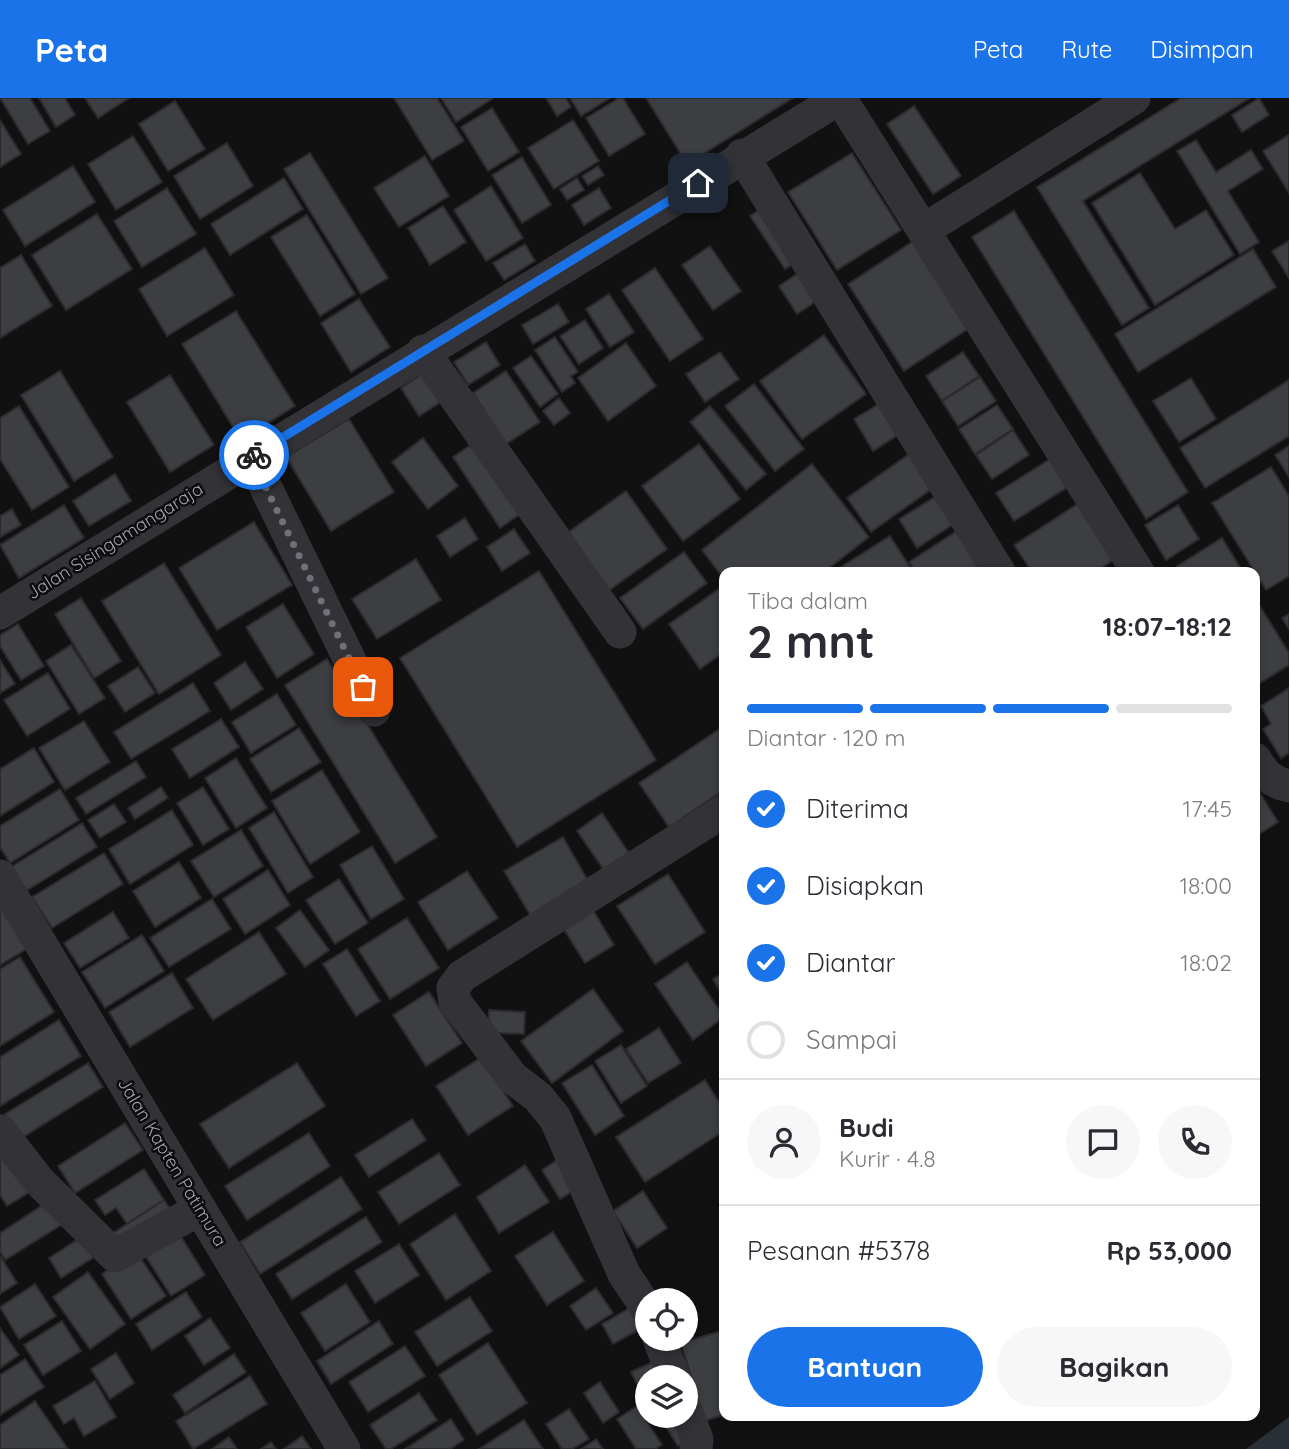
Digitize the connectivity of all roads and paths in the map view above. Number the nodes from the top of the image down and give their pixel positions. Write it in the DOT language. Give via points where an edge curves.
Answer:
graph roads {
  1 [pos="840,98"];
  2 [pos="1134,98"];
  3 [pos="742,155"];
  4 [pos="924,230"];
  5 [pos="423,351"];
  6 [pos="251,457"];
  7 [pos="996,567"];
  8 [pos="1135,567"];
  9 [pos="0,613"];
  10 [pos="620,632"];
  11 [pos="374,710"];
  12 [pos="1260,767"];
  13 [pos="1289,786"];
  14 [pos="719,814"];
  15 [pos="0,876"];
  16 [pos="0,1131"];
  17 [pos="200,1209"];
  18 [pos="635,1291"];
  19 [pos="693,1428"];
  20 [pos="344,1449"];
  21 [pos="696,1449"];
  1 -- 3 [label="street, Jalan Sisingamangaraja"];
  1 -- 4 [label="street"];
  2 -- 4 [label="street"];
  3 -- 5 [label="street, Jalan Sisingamangaraja"];
  3 -- 7 [label="street"];
  4 -- 8 [label="street"];
  5 -- 6 [label="street, Jalan Sisingamangaraja"];
  5 -- 10 [label="street"];
  6 -- 9 [label="street, Jalan Sisingamangaraja"];
  6 -- 11 [label="street"];
  12 -- 13 [label="street" via="1276,783"];
  14 -- 18 [label="street" via="462,976 453,988 455,1002 513,1078 555,1118"];
  15 -- 17 [label="street, Jalan Kapten Patimura"];
  16 -- 17 [label="street" via="39,1181 115,1256"];
  17 -- 20 [label="street, Jalan Kapten Patimura"];
  19 -- 21 [label="street"];
}
